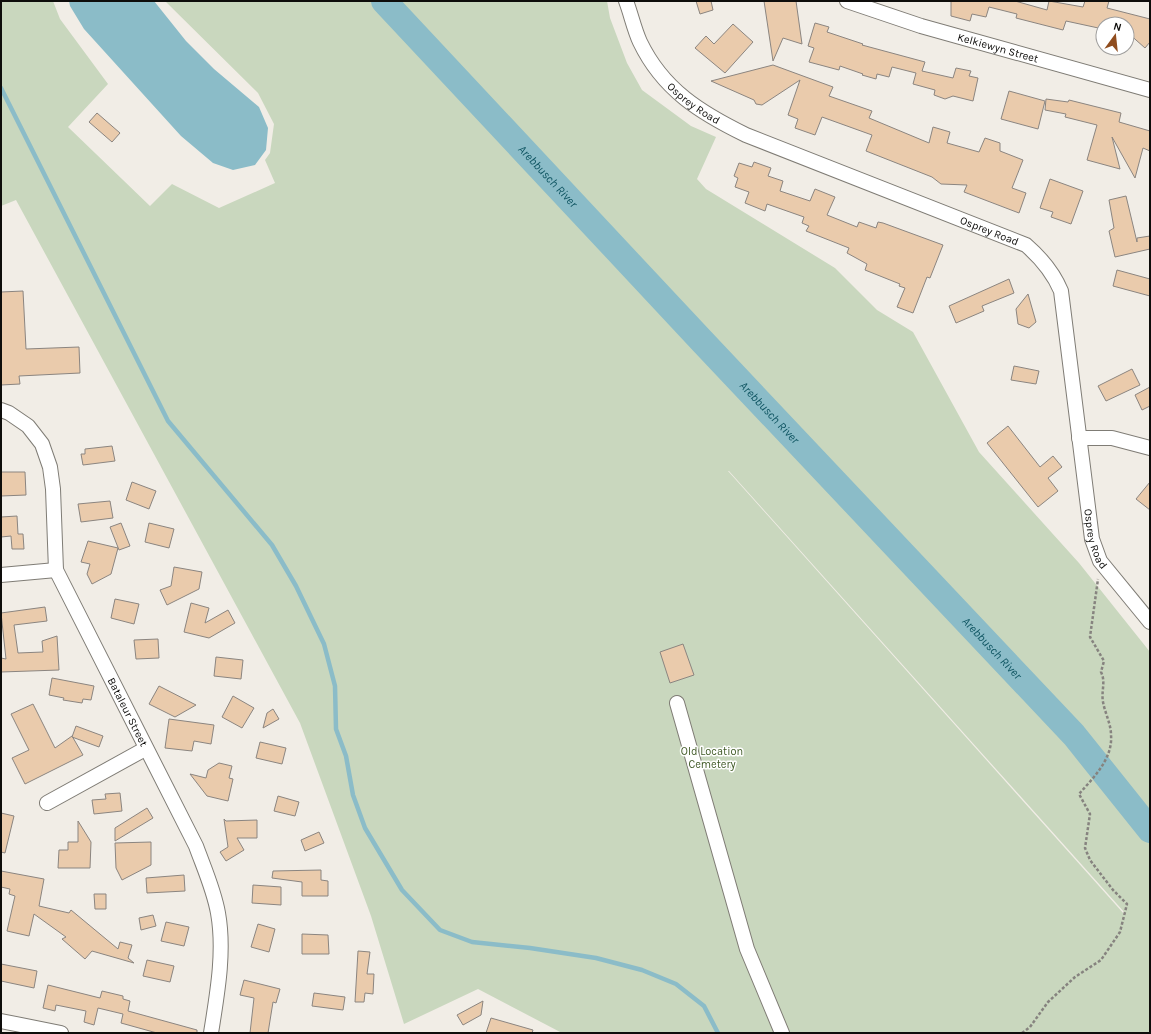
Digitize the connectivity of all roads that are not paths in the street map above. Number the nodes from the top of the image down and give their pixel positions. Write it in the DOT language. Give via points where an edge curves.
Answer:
graph roads {
  1 [pos="626,1"];
  2 [pos="847,1"];
  3 [pos="1150,90"];
  4 [pos="1,410"];
  5 [pos="1079,438"];
  6 [pos="1150,448"];
  7 [pos="56,570"];
  8 [pos="1,575"];
  9 [pos="1150,622"];
  10 [pos="677,703"];
  11 [pos="145,749"];
  12 [pos="47,803"];
  13 [pos="1,1021"];
  14 [pos="61,1033"];
  15 [pos="211,1033"];
  16 [pos="782,1033"];
  1 -- 5 [label="street, Osprey Road" via="640,41 655,67 692,106 714,120 746,136 1026,245 1038,256 1051,270 1061,292"];
  2 -- 3 [label="street, Kelkiewyn Street" via="920,26"];
  4 -- 7 [label="street, Bataleur Street" via="28,426 42,444 50,467"];
  5 -- 6 [label="street" via="1112,438"];
  5 -- 9 [label="street, Osprey Road" via="1090,531 1100,561"];
  7 -- 8 [label="street"];
  7 -- 11 [label="street, Bataleur Street"];
  10 -- 16 [label="street" via="747,949"];
  11 -- 12 [label="street"];
  11 -- 15 [label="street, Bataleur Street" via="196,846 218,913 218,986"];
  13 -- 14 [label="street"];
}
